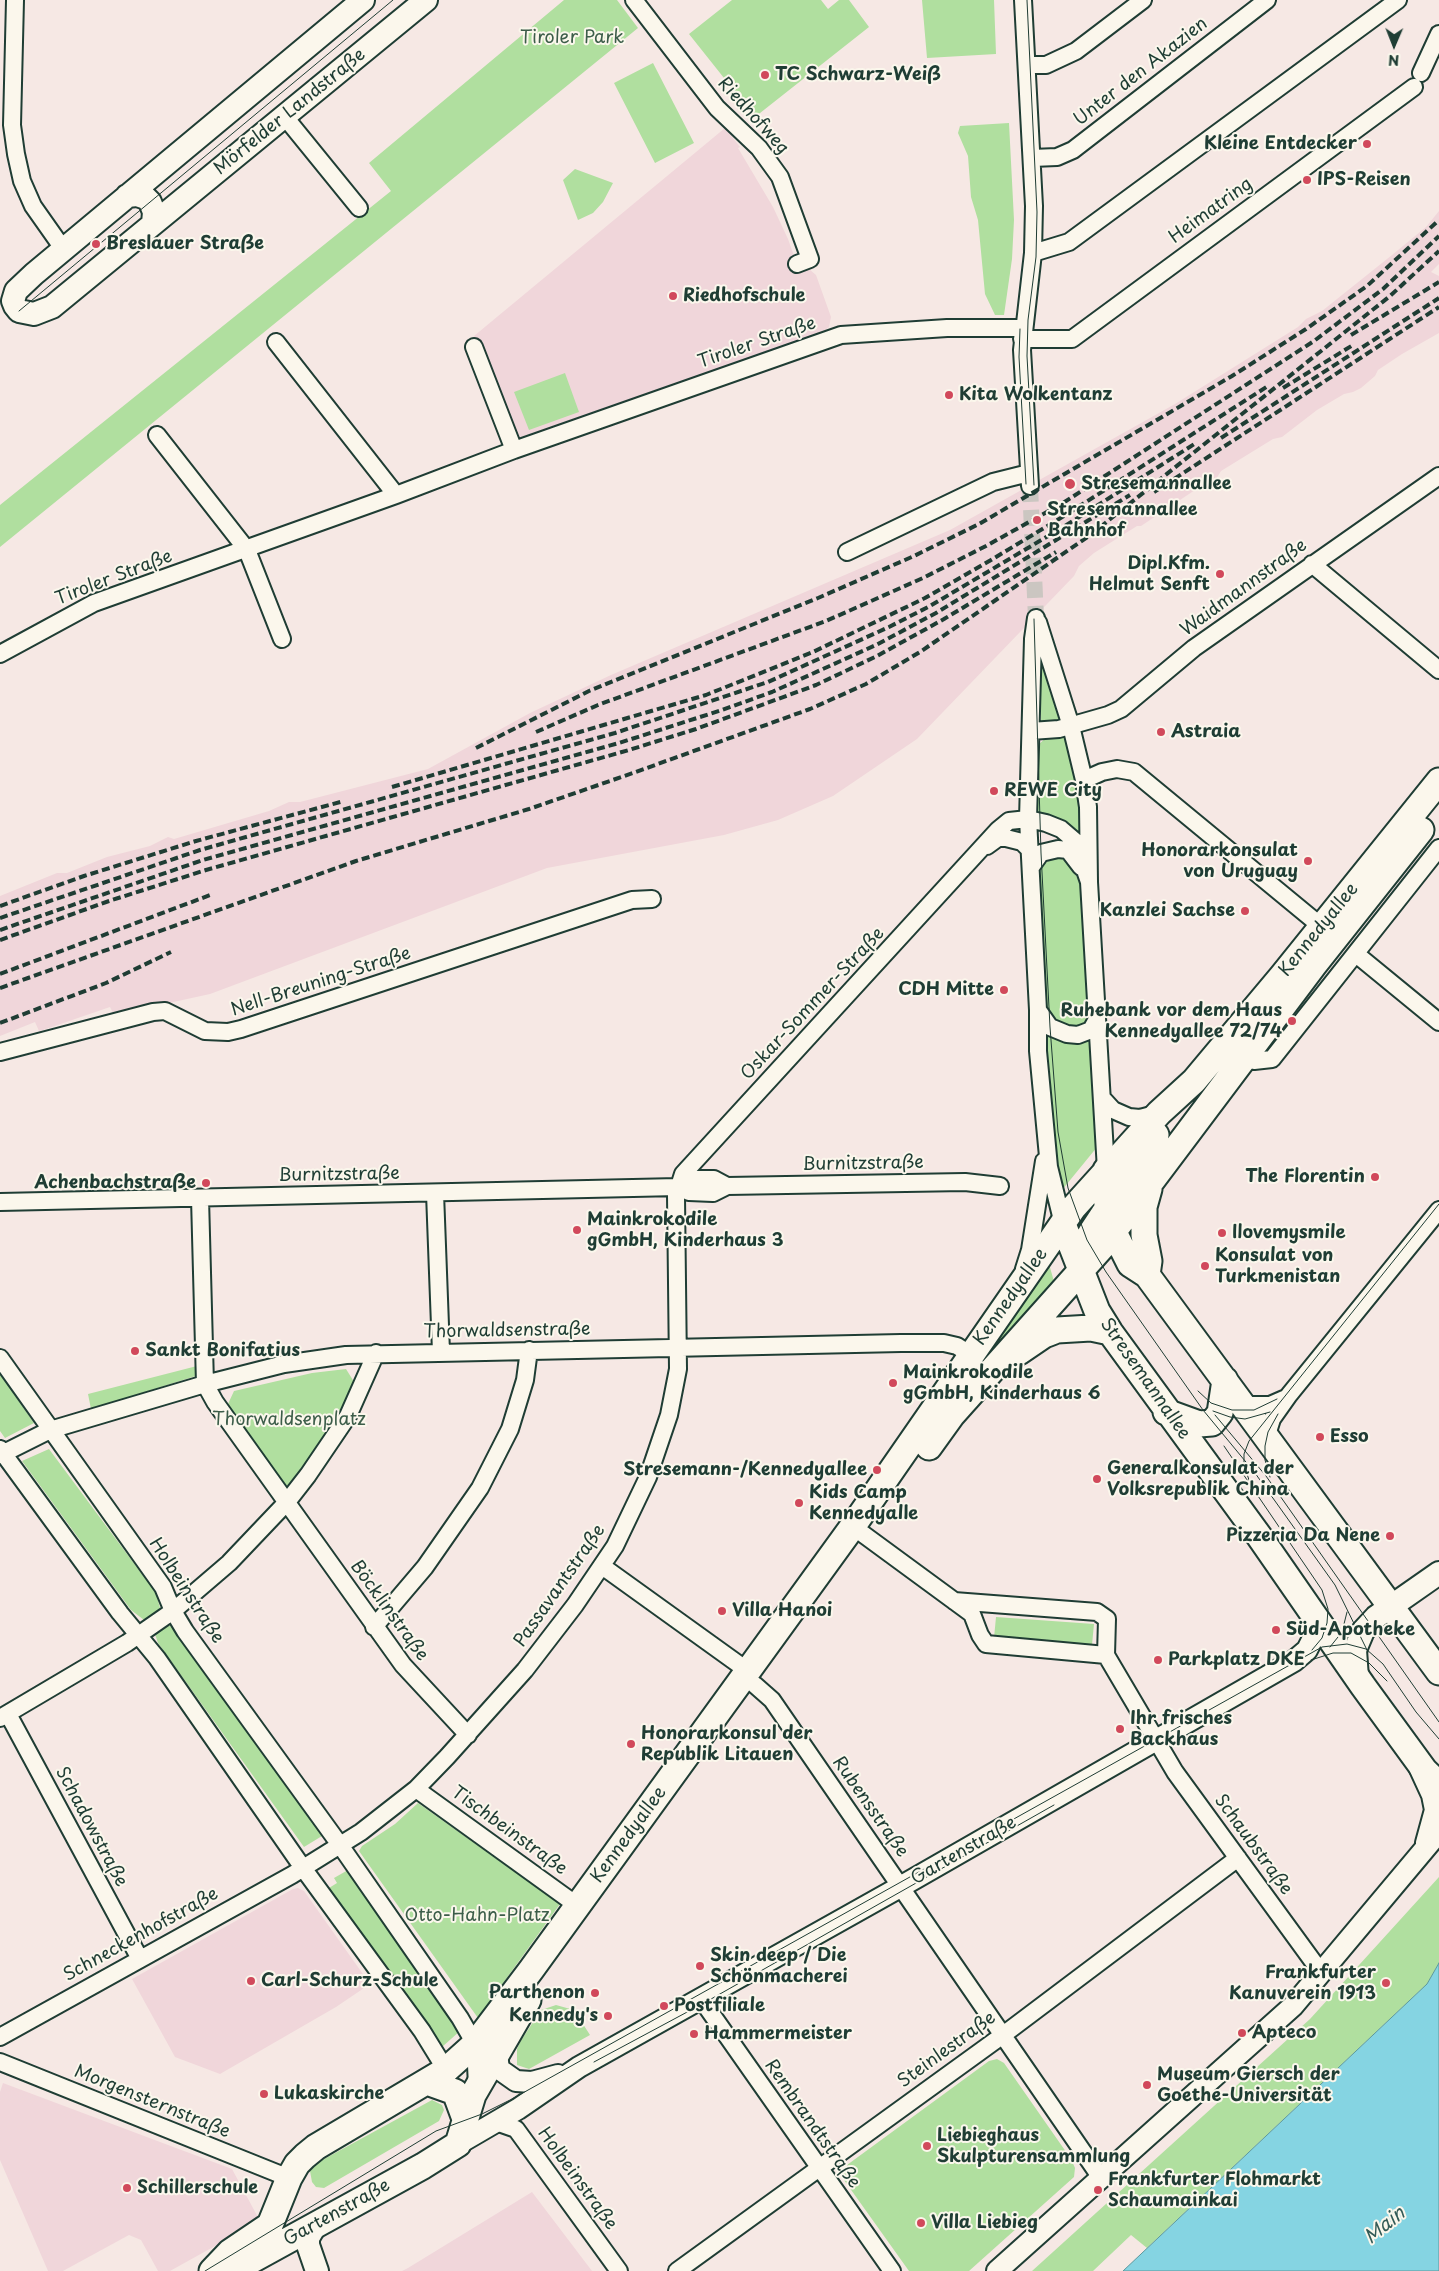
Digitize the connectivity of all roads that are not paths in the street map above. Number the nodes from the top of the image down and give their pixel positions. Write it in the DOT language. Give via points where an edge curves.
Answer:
graph roads {
  1 [pos="15,0"];
  2 [pos="363,0"];
  3 [pos="426,0"];
  4 [pos="634,0"];
  5 [pos="1023,0"];
  6 [pos="1143,0"];
  7 [pos="1267,0"];
  8 [pos="1398,0"];
  9 [pos="1439,34"];
  10 [pos="1027,65"];
  11 [pos="285,117"];
  12 [pos="1032,158"];
  13 [pos="128,196"];
  14 [pos="359,208"];
  15 [pos="153,224"];
  16 [pos="64,250"];
  17 [pos="1033,253"];
  18 [pos="797,264"];
  19 [pos="1023,333"];
  20 [pos="276,342"];
  21 [pos="474,347"];
  22 [pos="157,435"];
  23 [pos="514,450"];
  24 [pos="1439,476"];
  25 [pos="396,495"];
  26 [pos="247,550"];
  27 [pos="847,552"];
  28 [pos="1312,564"];
  29 [pos="282,639"];
  30 [pos="0,654"];
  31 [pos="1439,670"];
  32 [pos="1071,726"];
  33 [pos="1031,731"];
  34 [pos="1084,780"];
  35 [pos="1439,781"];
  36 [pos="1439,808"];
  37 [pos="1028,820"];
  38 [pos="1439,848"];
  39 [pos="1029,849"];
  40 [pos="981,850"];
  41 [pos="1031,868"];
  42 [pos="1089,882"];
  43 [pos="652,899"];
  44 [pos="1322,927"];
  45 [pos="1356,954"];
  46 [pos="1038,1010"];
  47 [pos="1097,1020"];
  48 [pos="1439,1022"];
  49 [pos="0,1052"];
  50 [pos="1245,1058"];
  51 [pos="1194,1081"];
  52 [pos="1102,1098"];
  53 [pos="1159,1113"];
  54 [pos="1046,1146"];
  55 [pos="1106,1170"];
  56 [pos="1150,1184"];
  57 [pos="1000,1186"];
  58 [pos="678,1187"];
  59 [pos="435,1193"];
  60 [pos="200,1198"];
  61 [pos="0,1202"];
  62 [pos="1107,1206"];
  63 [pos="1439,1210"];
  64 [pos="1063,1224"];
  65 [pos="1114,1232"];
  66 [pos="1081,1272"];
  67 [pos="1147,1275"];
  68 [pos="1020,1283"];
  69 [pos="1110,1332"];
  70 [pos="679,1348"];
  71 [pos="530,1350"];
  72 [pos="441,1352"];
  73 [pos="376,1353"];
  74 [pos="971,1356"];
  75 [pos="0,1358"];
  76 [pos="997,1364"];
  77 [pos="1225,1380"];
  78 [pos="205,1384"];
  79 [pos="1289,1395"];
  80 [pos="1243,1405"];
  81 [pos="1166,1412"];
  82 [pos="50,1430"];
  83 [pos="1266,1438"];
  84 [pos="1,1452"];
  85 [pos="287,1502"];
  86 [pos="863,1534"];
  87 [pos="602,1566"];
  88 [pos="1439,1574"];
  89 [pos="954,1601"];
  90 [pos="1391,1606"];
  91 [pos="1310,1608"];
  92 [pos="173,1611"];
  93 [pos="374,1627"];
  94 [pos="140,1635"];
  95 [pos="1106,1655"];
  96 [pos="1439,1672"];
  97 [pos="751,1678"];
  98 [pos="1357,1678"];
  99 [pos="4,1716"];
  100 [pos="468,1735"];
  101 [pos="1157,1741"];
  102 [pos="1425,1765"];
  103 [pos="1439,1784"];
  104 [pos="416,1789"];
  105 [pos="1432,1839"];
  106 [pos="340,1845"];
  107 [pos="1238,1858"];
  108 [pos="303,1868"];
  109 [pos="900,1887"];
  110 [pos="578,1906"];
  111 [pos="140,1959"];
  112 [pos="1320,1972"];
  113 [pos="701,1999"];
  114 [pos="499,2015"];
  115 [pos="1003,2035"];
  116 [pos="0,2037"];
  117 [pos="486,2049"];
  118 [pos="0,2062"];
  119 [pos="579,2068"];
  120 [pos="437,2076"];
  121 [pos="496,2122"];
  122 [pos="462,2130"];
  123 [pos="819,2168"];
  124 [pos="289,2178"];
  125 [pos="1100,2178"];
  126 [pos="270,2225"];
  127 [pos="316,2226"];
  128 [pos="249,2265"];
  129 [pos="212,2271"];
  130 [pos="317,2271"];
  131 [pos="619,2271"];
  132 [pos="676,2271"];
  133 [pos="892,2271"];
  134 [pos="997,2271"];
  1 -- 16 [label="street" via="12,125 16,154 22,181 33,206"];
  2 -- 13 [label="main road, Mörfelder Landstraße"];
  3 -- 11 [label="main road, Mörfelder Landstraße"];
  4 -- 18 [label="street, Riedhofweg" via="717,108 759,148 780,177 810,259"];
  5 -- 10 [label="street"];
  6 -- 10 [label="street" via="1076,51 1046,65"];
  7 -- 12 [label="street, Unter den Akazien" via="1073,150 1057,157"];
  8 -- 17 [label="street" via="1069,242"];
  9 -- 19 [label="street, Heimatring" via="1418,80 1072,339"];
  10 -- 12 [label="street"];
  11 -- 14 [label="street"];
  11 -- 15 [label="main road, Mörfelder Landstraße"];
  12 -- 17 [label="street"];
  13 -- 15 [label="main road" via="137,195 150,202 154,212"];
  13 -- 16 [label="main road, Mörfelder Landstraße"];
  15 -- 16 [label="main road, Mörfelder Landstraße" via="52,307 34,314 19,311 13,301 16,291"];
  17 -- 19 [label="street"];
  19 -- 23 [label="street, Tiroler Straße" via="947,328 841,335"];
  19 -- 27 [label="street" via="1030,480 993,482"];
  20 -- 25 [label="street"];
  21 -- 23 [label="street"];
  22 -- 26 [label="street"];
  23 -- 25 [label="street, Tiroler Straße"];
  24 -- 28 [label="street, Waidmannstraße"];
  25 -- 26 [label="street, Tiroler Straße"];
  26 -- 29 [label="street"];
  26 -- 30 [label="street, Tiroler Straße" via="94,603"];
  28 -- 31 [label="street"];
  28 -- 32 [label="street, Waidmannstraße" via="1194,648 1121,709"];
  32 -- 33 [label="street" via="1044,732"];
  32 -- 33 [label="street, Stresemannallee" via="1036,618"];
  32 -- 34 [label="street, Stresemannallee"];
  33 -- 37 [label="street, Stresemannallee"];
  34 -- 42 [label="street, Stresemannallee" via="1090,832"];
  34 -- 44 [label="street" via="1102,772 1134,772"];
  35 -- 44 [label="main road, Kennedyallee"];
  36 -- 50 [label="main road, Kennedyallee"];
  37 -- 39 [label="street, Stresemannallee"];
  37 -- 40 [label="street, Oskar-Sommer-Straße" via="1009,821"];
  37 -- 42 [label="street, Stresemannallee" via="1061,829 1075,841"];
  38 -- 45 [label="street"];
  39 -- 40 [label="street, Oskar-Sommer-Straße" via="1022,842 998,838"];
  39 -- 41 [label="street, Stresemannallee"];
  40 -- 58 [label="street, Oskar-Sommer-Straße" via="683,1174"];
  41 -- 42 [label="street, Stresemannallee" via="1041,853 1068,850"];
  41 -- 46 [label="street, Stresemannallee"];
  42 -- 47 [label="street, Stresemannallee"];
  43 -- 49 [label="street, Nell-Breuning-Straße" via="632,900 241,1029 205,1031 165,1011 153,1012"];
  44 -- 51 [label="main road, Kennedyallee"];
  45 -- 48 [label="street"];
  45 -- 50 [label="street" via="1272,1059 1254,1061"];
  46 -- 47 [label="street" via="1050,1027 1067,1034 1078,1035 1091,1030"];
  46 -- 54 [label="street, Stresemannallee"];
  47 -- 52 [label="street, Stresemannallee"];
  50 -- 56 [label="main road, Kennedyallee"];
  51 -- 53 [label="main road, Kennedyallee"];
  51 -- 62 [label="main road"];
  52 -- 53 [label="street" via="1113,1110 1129,1117"];
  52 -- 55 [label="street, Stresemannallee"];
  53 -- 55 [label="main road, Kennedyallee"];
  54 -- 64 [label="street, Stresemannallee"];
  54 -- 68 [label="street, Stresemannallee" via="1030,1250"];
  55 -- 62 [label="main road, Stresemannallee"];
  55 -- 64 [label="main road, Kennedyallee"];
  56 -- 65 [label="main road, Kennedyallee"];
  56 -- 67 [label="main road" via="1144,1207 1144,1235 1149,1261"];
  57 -- 58 [label="street, Burnitzstraße" via="965,1182 727,1186 714,1192 689,1192"];
  58 -- 59 [label="street, Burnitzstraße"];
  58 -- 70 [label="street, Passavantstraße"];
  59 -- 60 [label="street, Burnitzstraße"];
  59 -- 72 [label="street"];
  60 -- 61 [label="street, Burnitzstraße"];
  60 -- 78 [label="street"];
  62 -- 65 [label="main road, Stresemannallee"];
  62 -- 66 [label="main road" via="1088,1240"];
  63 -- 79 [label="street"];
  64 -- 66 [label="main road, Stresemannallee"];
  64 -- 68 [label="main road, Kennedyallee"];
  65 -- 66 [label="main road, Kennedyallee"];
  65 -- 67 [label="main road, Stresemannallee" via="1130,1264"];
  66 -- 69 [label="main road, Stresemannallee" via="1097,1311"];
  66 -- 76 [label="main road, Kennedyallee"];
  67 -- 77 [label="main road, Stresemannallee"];
  68 -- 74 [label="main road, Kennedyallee"];
  69 -- 76 [label="main road" via="1091,1328 1057,1330"];
  69 -- 81 [label="main road, Stresemannallee"];
  70 -- 71 [label="street, Thorwaldsenstraße"];
  70 -- 74 [label="street, Thorwaldsenstraße" via="944,1343 957,1346"];
  70 -- 87 [label="street, Passavantstraße" via="676,1384 655,1459 627,1524"];
  71 -- 72 [label="street, Thorwaldsenstraße"];
  71 -- 93 [label="street" via="526,1380 510,1429 483,1482 443,1542"];
  72 -- 73 [label="street, Thorwaldsenstraße"];
  73 -- 78 [label="street, Thorwaldsenstraße" via="291,1363"];
  73 -- 85 [label="street" via="348,1416"];
  74 -- 97 [label="main road, Kennedyallee"];
  75 -- 82 [label="street, Holbeinstraße"];
  76 -- 86 [label="main road, Kennedyallee" via="952,1415"];
  77 -- 80 [label="main road, Stresemannallee"];
  77 -- 81 [label="main road" via="1220,1413 1212,1423 1199,1424"];
  78 -- 82 [label="street, Thorwaldsenstraße"];
  78 -- 85 [label="street"];
  79 -- 80 [label="street" via="1270,1405"];
  79 -- 83 [label="street" via="1272,1419"];
  80 -- 83 [label="main road, Stresemannallee"];
  81 -- 91 [label="main road, Stresemannallee"];
  82 -- 84 [label="street, Thorwaldsenstraße"];
  82 -- 92 [label="street, Holbeinstraße" via="163,1587"];
  83 -- 90 [label="main road, Stresemannallee"];
  84 -- 94 [label="street" via="120,1613"];
  85 -- 92 [label="street" via="229,1563"];
  85 -- 93 [label="street, Böcklinstraße"];
  86 -- 89 [label="street"];
  86 -- 97 [label="main road, Kennedyallee"];
  87 -- 97 [label="street, Rubensstraße"];
  87 -- 100 [label="street, Passavantstraße" via="535,1658"];
  88 -- 90 [label="main road"];
  89 -- 95 [label="street" via="972,1614 983,1642 991,1646"];
  89 -- 95 [label="street" via="1097,1612 1107,1620"];
  90 -- 96 [label="main road, Stresemannallee"];
  90 -- 98 [label="main road" via="1360,1635 1355,1650"];
  91 -- 98 [label="main road, Stresemannallee"];
  91 -- 101 [label="street, Gartenstraße" via="1315,1629 1312,1642 1303,1653"];
  92 -- 94 [label="street"];
  92 -- 106 [label="street, Holbeinstraße"];
  93 -- 100 [label="street, Böcklinstraße" via="424,1690"];
  94 -- 99 [label="street"];
  94 -- 108 [label="street"];
  95 -- 101 [label="street, Schaubstraße"];
  97 -- 109 [label="street, Rubensstraße" via="772,1700"];
  97 -- 110 [label="main road, Kennedyallee"];
  97 -- 117 [label="main road, Kennedyallee" via="542,1977"];
  98 -- 102 [label="main road, Stresemannallee"];
  99 -- 111 [label="street, Schadowstraße"];
  100 -- 104 [label="street, Passavantstraße"];
  101 -- 107 [label="street, Schaubstraße" via="1175,1772"];
  101 -- 109 [label="street, Gartenstraße"];
  102 -- 103 [label="main road, Stresemannallee"];
  102 -- 105 [label="street, Stresemannallee" via="1435,1812"];
  104 -- 106 [label="street, Passavantstraße" via="390,1812"];
  104 -- 110 [label="street, Tischbeinstraße"];
  105 -- 112 [label="street"];
  106 -- 108 [label="street"];
  106 -- 117 [label="street, Holbeinstraße" via="460,2018"];
  107 -- 112 [label="street, Schaubstraße"];
  107 -- 115 [label="street, Steinlestraße"];
  108 -- 111 [label="street, Schneckenhofstraße"];
  108 -- 120 [label="street" via="422,2031"];
  109 -- 113 [label="street, Gartenstraße"];
  109 -- 115 [label="street, Rubensstraße"];
  110 -- 114 [label="main road, Kennedyallee"];
  111 -- 116 [label="street, Schneckenhofstraße"];
  112 -- 125 [label="street" via="1272,2026"];
  113 -- 119 [label="street, Gartenstraße"];
  113 -- 123 [label="street, Rembrandtstraße"];
  114 -- 117 [label="main road, Gartenstraße"];
  115 -- 123 [label="street, Steinlestraße"];
  115 -- 125 [label="street, Rubensstraße"];
  117 -- 119 [label="street, Gartenstraße" via="508,2078 525,2083"];
  117 -- 120 [label="main road, Gartenstraße"];
  117 -- 122 [label="main road, Gartenstraße"];
  118 -- 124 [label="street, Morgensternstraße"];
  119 -- 121 [label="street, Gartenstraße"];
  120 -- 122 [label="main road" via="455,2092"];
  120 -- 124 [label="main road, Gartenstraße" via="316,2147 297,2164"];
  121 -- 122 [label="street, Gartenstraße"];
  121 -- 131 [label="street, Holbeinstraße" via="516,2129"];
  122 -- 127 [label="main road, Gartenstraße" via="428,2163"];
  123 -- 132 [label="street, Steinlestraße"];
  123 -- 133 [label="street, Rembrandtstraße"];
  124 -- 126 [label="main road, Gartenstraße"];
  124 -- 127 [label="main road" via="288,2220 291,2224"];
  125 -- 134 [label="street"];
  126 -- 128 [label="main road"];
  126 -- 129 [label="main road, Gartenstraße" via="230,2252"];
  127 -- 128 [label="main road, Gartenstraße"];
  127 -- 130 [label="main road" via="308,2244"];
  128 -- 129 [label="main road, Gartenstraße"];
}
